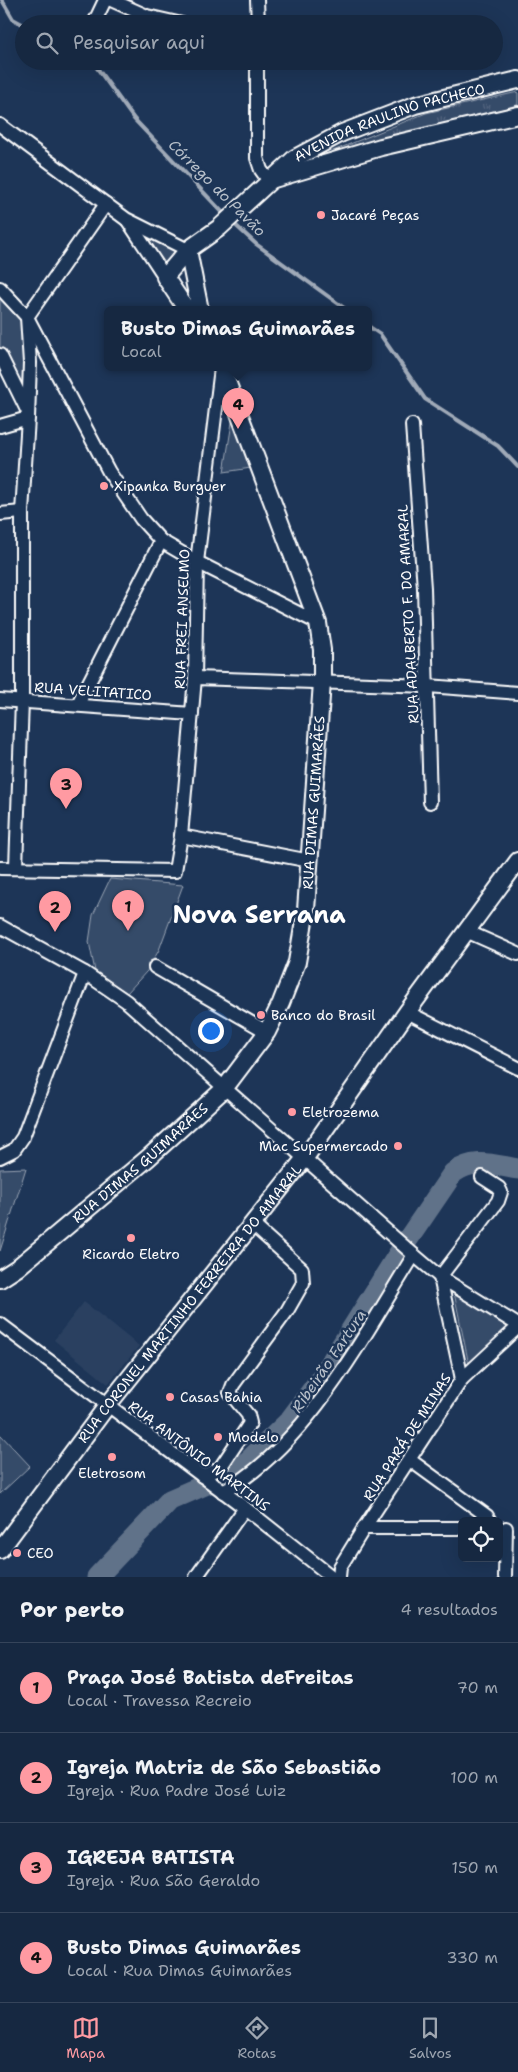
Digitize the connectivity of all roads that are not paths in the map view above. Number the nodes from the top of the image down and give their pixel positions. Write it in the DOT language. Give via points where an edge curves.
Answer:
graph roads {
  1 [pos="106,0"];
  2 [pos="111,0"];
  3 [pos="257,0"];
  4 [pos="97,15"];
  5 [pos="145,15"];
  6 [pos="258,15"];
  7 [pos="257,70"];
  8 [pos="518,80"];
  9 [pos="518,115"];
  10 [pos="0,125"];
  11 [pos="269,180"];
  12 [pos="106,204"];
  13 [pos="126,219"];
  14 [pos="188,250"];
  15 [pos="165,277"];
  16 [pos="0,288"];
  17 [pos="184,306"];
  18 [pos="199,306"];
  19 [pos="27,317"];
  20 [pos="0,355"];
  21 [pos="221,371"];
  22 [pos="222,371"];
  23 [pos="28,415"];
  24 [pos="412,424"];
  25 [pos="0,426"];
  26 [pos="22,512"];
  27 [pos="0,514"];
  28 [pos="161,541"];
  29 [pos="197,562"];
  30 [pos="318,623"];
  31 [pos="195,678"];
  32 [pos="322,682"];
  33 [pos="428,686"];
  34 [pos="518,693"];
  35 [pos="0,700"];
  36 [pos="22,701"];
  37 [pos="78,704"];
  38 [pos="192,714"];
  39 [pos="430,802"];
  40 [pos="181,836"];
  41 [pos="310,861"];
  42 [pos="518,861"];
  43 [pos="16,867"];
  44 [pos="0,868"];
  45 [pos="0,926"];
  46 [pos="466,931"];
  47 [pos="518,954"];
  48 [pos="155,967"];
  49 [pos="85,973"];
  50 [pos="407,1012"];
  51 [pos="267,1032"];
  52 [pos="518,1068"];
  53 [pos="224,1089"];
  54 [pos="0,1157"];
  55 [pos="304,1158"];
  56 [pos="482,1177"];
  57 [pos="252,1224"];
  58 [pos="411,1253"];
  59 [pos="440,1277"];
  60 [pos="0,1279"];
  61 [pos="0,1324"];
  62 [pos="518,1326"];
  63 [pos="462,1379"];
  64 [pos="107,1406"];
  65 [pos="410,1460"];
  66 [pos="204,1478"];
  67 [pos="223,1491"];
  68 [pos="246,1508"];
  69 [pos="488,1517"];
  70 [pos="364,1528"];
  71 [pos="458,1528"];
  72 [pos="508,1529"];
  73 [pos="1,1547"];
  74 [pos="196,1577"];
  75 [pos="332,1577"];
  76 [pos="339,1577"];
  77 [pos="505,1577"];
  1 -- 4 [label="street"];
  2 -- 5 [label="street"];
  3 -- 6 [label="street"];
  7 -- 11 [label="street" via="257,158"];
  8 -- 11 [label="main road, AVENIDA RAULINO PACHECO" via="414,106 342,133 295,158"];
  9 -- 11 [label="main road, AVENIDA RAULINO PACHECO" via="381,147"];
  10 -- 12 [label="street"];
  11 -- 14 [label="main road, AVENIDA RAULINO PACHECO" via="219,228"];
  12 -- 13 [label="street"];
  12 -- 19 [label="street"];
  13 -- 14 [label="street"];
  13 -- 15 [label="street"];
  14 -- 15 [label="main road, AVENIDA RAULINO PACHECO"];
  14 -- 18 [label="main road"];
  15 -- 17 [label="main road"];
  16 -- 19 [label="street"];
  19 -- 23 [label="street" via="30,363"];
  19 -- 28 [label="street" via="110,472 141,519"];
  20 -- 23 [label="street"];
  21 -- 29 [label="street, RUA FREI ANSELMO"];
  22 -- 30 [label="main road, RUA DIMAS GUIMARÃES"];
  23 -- 25 [label="street"];
  23 -- 26 [label="street"];
  24 -- 33 [label="street, RUA ADALBERTO F. DO AMARAL"];
  26 -- 27 [label="street"];
  26 -- 36 [label="street"];
  28 -- 29 [label="street"];
  28 -- 37 [label="street"];
  29 -- 30 [label="street"];
  29 -- 31 [label="street, RUA FREI ANSELMO"];
  30 -- 32 [label="main road, RUA DIMAS GUIMARÃES"];
  31 -- 32 [label="street"];
  31 -- 38 [label="street, RUA FREI ANSELMO"];
  32 -- 33 [label="street"];
  32 -- 41 [label="main road, RUA DIMAS GUIMARÃES"];
  33 -- 34 [label="street"];
  33 -- 39 [label="street, RUA ADALBERTO F. DO AMARAL"];
  35 -- 36 [label="street, RUA VELITATICO"];
  36 -- 37 [label="street, RUA VELITATICO"];
  36 -- 43 [label="street"];
  37 -- 38 [label="street, RUA VELITATICO"];
  38 -- 40 [label="street, RUA FREI ANSELMO"];
  40 -- 41 [label="street"];
  40 -- 43 [label="street, RUA FREI ANSELMO" via="175,871"];
  41 -- 51 [label="main road, RUA DIMAS GUIMARÃES" via="297,962"];
  42 -- 46 [label="main road, RUA CORONEL MARTINHO FERREIRA DO AMARAL"];
  43 -- 44 [label="street"];
  45 -- 49 [label="street"];
  46 -- 47 [label="street"];
  46 -- 50 [label="main road, RUA CORONEL MARTINHO FERREIRA DO AMARAL"];
  48 -- 51 [label="street"];
  49 -- 53 [label="street" via="126,1001"];
  49 -- 54 [label="street" via="23,1137 14,1150"];
  50 -- 52 [label="street"];
  50 -- 55 [label="main road, RUA CORONEL MARTINHO FERREIRA DO AMARAL"];
  51 -- 53 [label="main road, RUA DIMAS GUIMARÃES"];
  53 -- 55 [label="street"];
  53 -- 60 [label="main road, RUA DIMAS GUIMARÃES" via="148,1158"];
  55 -- 57 [label="main road, RUA CORONEL MARTINHO FERREIRA DO AMARAL"];
  55 -- 58 [label="street"];
  56 -- 59 [label="street" via="499,1188 498,1201"];
  57 -- 64 [label="main road, RUA CORONEL MARTINHO FERREIRA DO AMARAL"];
  57 -- 66 [label="street" via="302,1269 303,1283 287,1311 233,1384 230,1393 248,1415 250,1423 220,1468"];
  58 -- 59 [label="street"];
  58 -- 67 [label="street" via="339,1376 301,1425 244,1480"];
  59 -- 62 [label="street"];
  59 -- 63 [label="street"];
  61 -- 64 [label="street, RUA ANTÔNIO MARTINS"];
  62 -- 63 [label="street, RUA PARÁ DE MINAS"];
  63 -- 65 [label="street, RUA PARÁ DE MINAS"];
  64 -- 66 [label="street, RUA ANTÔNIO MARTINS"];
  64 -- 73 [label="main road, RUA CORONEL MARTINHO FERREIRA DO AMARAL"];
  65 -- 69 [label="street"];
  65 -- 70 [label="street, RUA PARÁ DE MINAS"];
  66 -- 67 [label="street, RUA ANTÔNIO MARTINS"];
  67 -- 68 [label="street, RUA ANTÔNIO MARTINS"];
  68 -- 74 [label="street"];
  68 -- 75 [label="street, RUA ANTÔNIO MARTINS"];
  70 -- 71 [label="street"];
  70 -- 76 [label="street, RUA PARÁ DE MINAS" via="340,1568"];
  72 -- 77 [label="street"];
}
